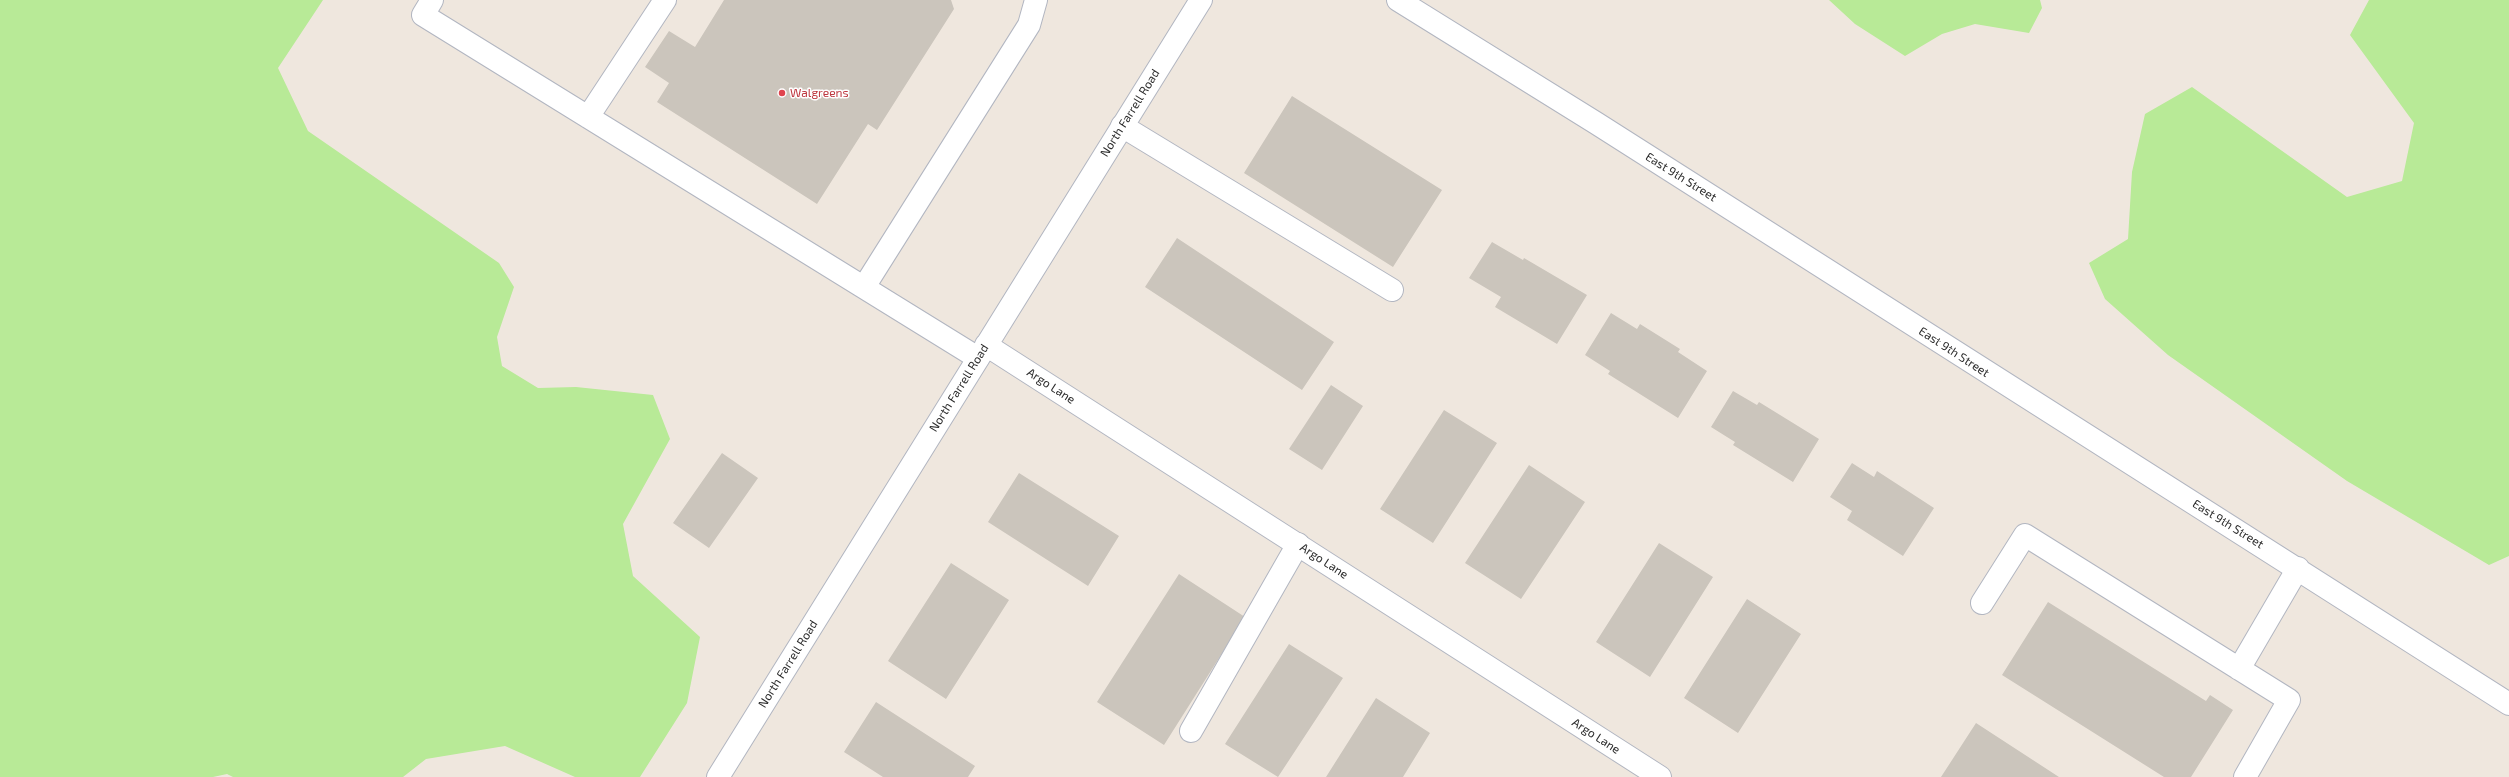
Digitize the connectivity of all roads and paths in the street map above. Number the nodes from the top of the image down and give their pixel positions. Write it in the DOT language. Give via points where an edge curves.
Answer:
graph roads {
  1 [pos="432,0"];
  2 [pos="665,0"];
  3 [pos="1036,0"];
  4 [pos="1201,0"];
  5 [pos="1398,0"];
  6 [pos="588,117"];
  7 [pos="1122,126"];
  8 [pos="864,287"];
  9 [pos="1392,290"];
  10 [pos="982,351"];
  11 [pos="1298,544"];
  12 [pos="2298,568"];
  13 [pos="1982,603"];
  14 [pos="2239,669"];
  15 [pos="2509,704"];
  16 [pos="1191,731"];
  17 [pos="718,777"];
  18 [pos="1660,777"];
  19 [pos="2245,777"];
  1 -- 6 [label="street, Argo Lane" via="423,15"];
  2 -- 6 [label="street"];
  3 -- 8 [label="street" via="1029,25"];
  4 -- 7 [label="street, North Farrell Road"];
  5 -- 12 [label="street, East 9th Street"];
  6 -- 8 [label="street, Argo Lane"];
  7 -- 9 [label="street"];
  7 -- 10 [label="street, North Farrell Road"];
  8 -- 10 [label="street, Argo Lane"];
  10 -- 11 [label="street, Argo Lane"];
  10 -- 17 [label="street, North Farrell Road"];
  11 -- 16 [label="street"];
  11 -- 18 [label="street, Argo Lane"];
  12 -- 14 [label="street"];
  12 -- 15 [label="street, East 9th Street"];
  13 -- 14 [label="street" via="2025,535"];
  14 -- 19 [label="street" via="2289,700"];
}
